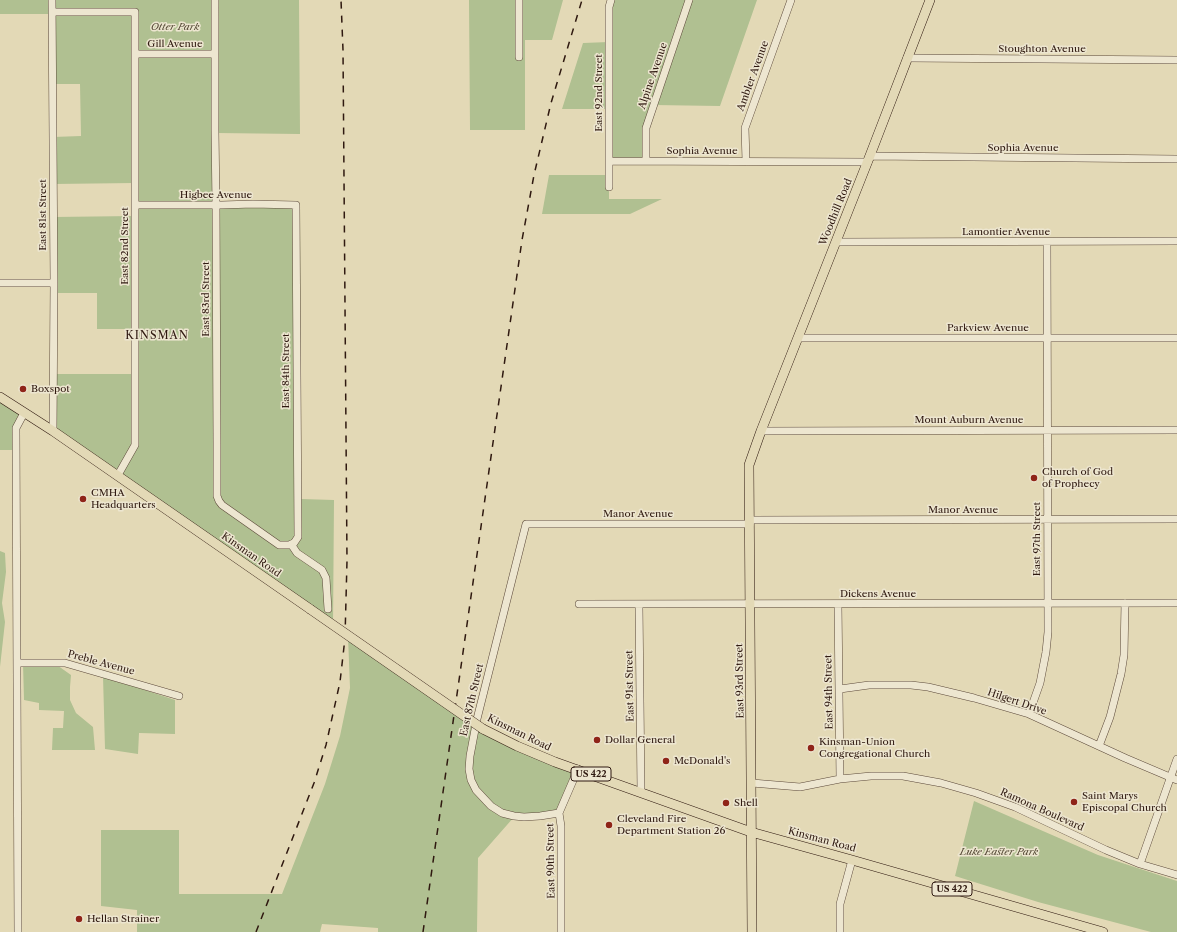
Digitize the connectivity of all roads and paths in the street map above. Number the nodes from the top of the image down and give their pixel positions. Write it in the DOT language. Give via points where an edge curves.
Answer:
graph roads {
  1 [pos="52,0"];
  2 [pos="215,0"];
  3 [pos="519,0"];
  4 [pos="611,0"];
  5 [pos="689,0"];
  6 [pos="791,0"];
  7 [pos="930,0"];
  8 [pos="52,12"];
  9 [pos="135,54"];
  10 [pos="215,54"];
  11 [pos="520,57"];
  12 [pos="907,58"];
  13 [pos="1177,60"];
  14 [pos="869,159"];
  15 [pos="1177,159"];
  16 [pos="609,161"];
  17 [pos="646,161"];
  18 [pos="746,161"];
  19 [pos="609,187"];
  20 [pos="216,204"];
  21 [pos="135,205"];
  22 [pos="296,205"];
  23 [pos="1177,241"];
  24 [pos="836,242"];
  25 [pos="1047,242"];
  26 [pos="0,283"];
  27 [pos="54,283"];
  28 [pos="798,338"];
  29 [pos="1047,338"];
  30 [pos="1177,338"];
  31 [pos="0,397"];
  32 [pos="24,413"];
  33 [pos="1047,430"];
  34 [pos="1177,430"];
  35 [pos="53,431"];
  36 [pos="761,431"];
  37 [pos="118,476"];
  38 [pos="1047,519"];
  39 [pos="1177,519"];
  40 [pos="750,522"];
  41 [pos="526,524"];
  42 [pos="291,544"];
  43 [pos="1047,603"];
  44 [pos="1125,603"];
  45 [pos="1177,603"];
  46 [pos="578,604"];
  47 [pos="750,604"];
  48 [pos="838,604"];
  49 [pos="639,605"];
  50 [pos="328,609"];
  51 [pos="17,663"];
  52 [pos="840,689"];
  53 [pos="178,696"];
  54 [pos="1029,714"];
  55 [pos="1099,746"];
  56 [pos="1177,759"];
  57 [pos="578,769"];
  58 [pos="840,779"];
  59 [pos="1174,779"];
  60 [pos="752,784"];
  61 [pos="641,792"];
  62 [pos="559,813"];
  63 [pos="751,832"];
  64 [pos="852,860"];
  65 [pos="1140,864"];
  66 [pos="1177,875"];
  67 [pos="1083,929"];
  68 [pos="18,932"];
  69 [pos="561,932"];
  70 [pos="752,932"];
  71 [pos="840,932"];
  72 [pos="1103,932"];
  1 -- 8 [label="street, East 81st Street"];
  2 -- 10 [label="street, East 83rd Street"];
  3 -- 11 [label="street"];
  4 -- 16 [label="street, East 92nd Street"];
  5 -- 17 [label="street, Alpine Avenue" via="646,128"];
  6 -- 18 [label="street, Ambler Avenue" via="745,128"];
  7 -- 12 [label="main road, Woodhill Road"];
  8 -- 9 [label="street, East 82nd Street" via="135,12"];
  8 -- 27 [label="street, East 81st Street"];
  9 -- 10 [label="street, Gill Avenue"];
  9 -- 21 [label="street, East 82nd Street"];
  10 -- 20 [label="street, East 83rd Street"];
  12 -- 13 [label="street, Stoughton Avenue"];
  12 -- 14 [label="main road, Woodhill Road"];
  14 -- 15 [label="street, Sophia Avenue"];
  14 -- 18 [label="street, Sophia Avenue"];
  14 -- 24 [label="main road, Woodhill Road"];
  16 -- 17 [label="street, Sophia Avenue"];
  16 -- 19 [label="street, East 92nd Street"];
  17 -- 18 [label="street, Sophia Avenue"];
  20 -- 21 [label="street, Higbee Avenue"];
  20 -- 22 [label="street, Higbee Avenue"];
  20 -- 42 [label="street, East 83rd Street" via="219,501 279,545"];
  21 -- 37 [label="street, East 82nd Street" via="135,445"];
  22 -- 42 [label="street, East 84th Street" via="298,536"];
  23 -- 25 [label="street, Lamontier Avenue"];
  24 -- 25 [label="street, Lamontier Avenue"];
  24 -- 28 [label="main road, Woodhill Road"];
  25 -- 29 [label="street, East 97th Street"];
  26 -- 27 [label="street"];
  27 -- 35 [label="street, East 81st Street"];
  28 -- 29 [label="street, Parkview Avenue"];
  28 -- 36 [label="main road, Woodhill Road"];
  29 -- 30 [label="street, Parkview Avenue"];
  29 -- 33 [label="street, East 97th Street"];
  31 -- 32 [label="main road, Kinsman Road / US 422"];
  32 -- 35 [label="main road, Kinsman Road / US 422"];
  32 -- 51 [label="street" via="16,428"];
  33 -- 34 [label="street, Mount Auburn Avenue"];
  33 -- 36 [label="street, Mount Auburn Avenue"];
  33 -- 38 [label="street, East 97th Street"];
  35 -- 37 [label="main road, Kinsman Road / US 422"];
  36 -- 40 [label="main road, East 93rd Street" via="750,466"];
  37 -- 57 [label="main road, Kinsman Road / US 422, bridge" via="483,728 517,746"];
  38 -- 39 [label="street, Manor Avenue"];
  38 -- 40 [label="street, Manor Avenue"];
  38 -- 43 [label="street, East 97th Street"];
  40 -- 41 [label="street, Manor Avenue"];
  40 -- 47 [label="main road, East 93rd Street"];
  41 -- 62 [label="street, East 87th Street" via="477,719 469,769 476,790 491,806 502,813 524,817"];
  42 -- 50 [label="street" via="297,553 322,570 326,578"];
  43 -- 44 [label="street, Dickens Avenue"];
  43 -- 48 [label="street, Dickens Avenue"];
  43 -- 54 [label="street, East 97th Street" via="1046,652 1040,683"];
  44 -- 45 [label="street, Dickens Avenue"];
  44 -- 55 [label="street" via="1121,674 1110,717"];
  46 -- 49 [label="street, Dickens Avenue"];
  47 -- 48 [label="street, Dickens Avenue"];
  47 -- 49 [label="street, Dickens Avenue"];
  47 -- 60 [label="main road, East 93rd Street"];
  48 -- 52 [label="street, East 94th Street"];
  49 -- 61 [label="street, East 91st Street"];
  51 -- 53 [label="street, Preble Avenue" via="65,663"];
  51 -- 68 [label="street"];
  52 -- 54 [label="street, Hilgert Drive" via="869,685 922,687 974,698"];
  52 -- 58 [label="street, East 94th Street"];
  54 -- 55 [label="street, Hilgert Drive"];
  55 -- 59 [label="street, Hilgert Drive"];
  56 -- 59 [label="street"];
  57 -- 61 [label="main road, Kinsman Road / US 422"];
  57 -- 62 [label="street, East 90th Street"];
  58 -- 60 [label="street, Ramona Boulevard" via="800,787"];
  58 -- 65 [label="street, Ramona Boulevard" via="903,776 948,785 1015,807"];
  59 -- 65 [label="street"];
  60 -- 63 [label="main road, East 93rd Street"];
  61 -- 63 [label="main road, Kinsman Road / US 422"];
  62 -- 69 [label="street, East 90th Street"];
  63 -- 64 [label="main road, Kinsman Road / US 422"];
  63 -- 70 [label="main road, East 93rd Street"];
  64 -- 67 [label="main road, Kinsman Road / US 422"];
  64 -- 71 [label="street" via="840,904"];
  65 -- 66 [label="street, Ramona Boulevard"];
  67 -- 72 [label="main road, Kinsman Road / US 422"];
}
